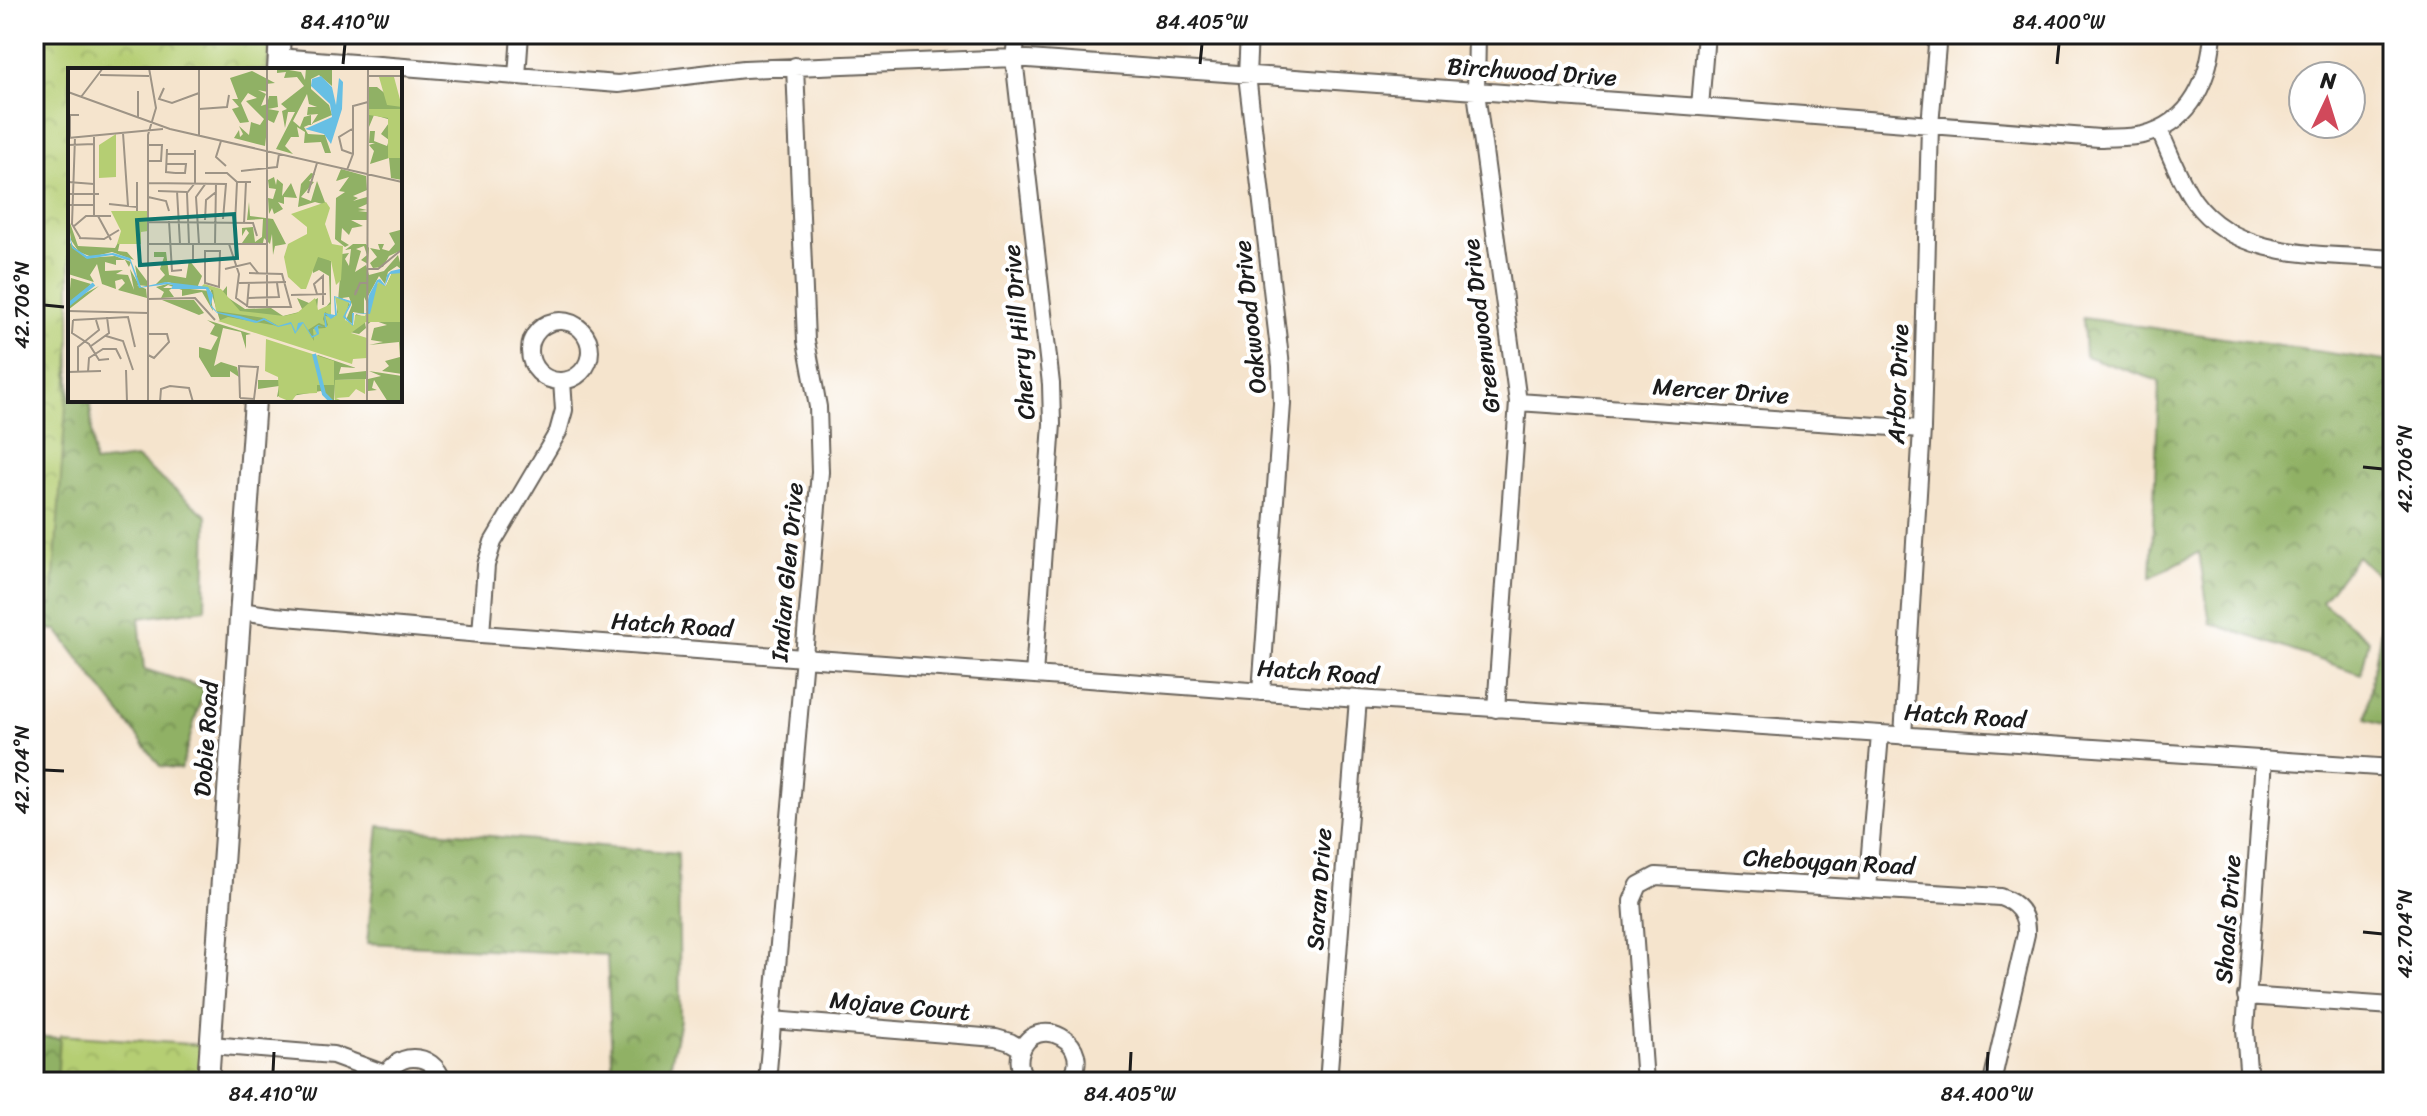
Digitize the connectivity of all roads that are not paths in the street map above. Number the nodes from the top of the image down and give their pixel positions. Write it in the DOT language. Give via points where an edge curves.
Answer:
graph roads {
  1 [pos="280,34"];
  2 [pos="520,34"];
  3 [pos="1017,34"];
  4 [pos="1249,34"];
  5 [pos="1477,34"];
  6 [pos="1706,34"];
  7 [pos="1938,34"];
  8 [pos="2213,34"];
  9 [pos="1014,58"];
  10 [pos="278,63"];
  11 [pos="795,66"];
  12 [pos="370,68"];
  13 [pos="402,70"];
  14 [pos="1247,75"];
  15 [pos="517,76"];
  16 [pos="1476,92"];
  17 [pos="1700,107"];
  18 [pos="1930,125"];
  19 [pos="2159,130"];
  20 [pos="2393,259"];
  21 [pos="562,381"];
  22 [pos="255,402"];
  23 [pos="1518,402"];
  24 [pos="1922,429"];
  25 [pos="241,611"];
  26 [pos="481,634"];
  27 [pos="803,658"];
  28 [pos="1034,675"];
  29 [pos="1261,692"];
  30 [pos="1358,699"];
  31 [pos="1496,709"];
  32 [pos="1880,735"];
  33 [pos="1903,736"];
  34 [pos="2264,759"];
  35 [pos="2393,768"];
  36 [pos="1867,889"];
  37 [pos="2246,996"];
  38 [pos="2393,1006"];
  39 [pos="772,1020"];
  40 [pos="211,1045"];
  41 [pos="1022,1049"];
  42 [pos="384,1078"];
  43 [pos="208,1082"];
  44 [pos="443,1082"];
  45 [pos="767,1082"];
  46 [pos="1028,1082"];
  47 [pos="1068,1082"];
  48 [pos="1328,1082"];
  49 [pos="1645,1082"];
  50 [pos="1992,1082"];
  51 [pos="2249,1082"];
  1 -- 10 [label="street"];
  2 -- 15 [label="street"];
  3 -- 9 [label="street, Cherry Hill Drive"];
  4 -- 14 [label="street, Oakwood Drive"];
  5 -- 16 [label="street, Greenwood Drive"];
  6 -- 17 [label="street"];
  7 -- 18 [label="street, Arbor Drive"];
  8 -- 19 [label="street" via="2205,82 2181,113"];
  9 -- 11 [label="street, Birchwood Drive"];
  9 -- 14 [label="street, Birchwood Drive"];
  9 -- 28 [label="street, Cherry Hill Drive" via="1051,384"];
  10 -- 12 [label="street, Birchwood Drive"];
  11 -- 15 [label="street, Birchwood Drive" via="618,84"];
  11 -- 27 [label="street, Indian Glen Drive" via="806,341 820,442"];
  13 -- 15 [label="street, Birchwood Drive"];
  14 -- 16 [label="street, Birchwood Drive"];
  14 -- 29 [label="street, Oakwood Drive" via="1282,391"];
  16 -- 17 [label="street, Birchwood Drive"];
  16 -- 23 [label="street, Greenwood Drive"];
  17 -- 18 [label="street, Birchwood Drive"];
  18 -- 19 [label="street, Birchwood Drive" via="2099,138"];
  18 -- 24 [label="street, Arbor Drive"];
  19 -- 20 [label="street" via="2193,199 2234,234 2287,251"];
  21 -- 26 [label="street" via="564,410 558,432 493,542"];
  22 -- 25 [label="street, Dobie Road"];
  23 -- 24 [label="street, Mercer Drive"];
  23 -- 31 [label="street, Greenwood Drive"];
  24 -- 33 [label="street, Arbor Drive"];
  25 -- 26 [label="street, Hatch Road"];
  25 -- 40 [label="street, Dobie Road"];
  26 -- 27 [label="street, Hatch Road"];
  27 -- 28 [label="street, Hatch Road"];
  27 -- 39 [label="street, Indian Glen Drive"];
  28 -- 29 [label="street, Hatch Road"];
  29 -- 30 [label="street, Hatch Road"];
  30 -- 31 [label="street, Hatch Road"];
  30 -- 48 [label="street, Saran Drive"];
  31 -- 32 [label="street, Hatch Road"];
  32 -- 33 [label="street, Hatch Road"];
  32 -- 36 [label="street"];
  33 -- 34 [label="street, Hatch Road"];
  34 -- 35 [label="street, Hatch Road"];
  34 -- 37 [label="street, Shoals Drive"];
  36 -- 49 [label="street, Cheboygan Road" via="1661,876 1639,885 1632,906"];
  36 -- 50 [label="street, Cheboygan Road" via="2000,897 2016,906 2026,922 2026,934"];
  37 -- 38 [label="street"];
  37 -- 51 [label="street, Shoals Drive"];
  39 -- 41 [label="street, Mojave Court" via="996,1038"];
  39 -- 45 [label="street, Indian Glen Drive"];
  40 -- 42 [label="street" via="333,1055"];
  40 -- 43 [label="street, Dobie Road"];
  41 -- 46 [label="street" via="1020,1067"];
  41 -- 47 [label="street" via="1040,1034 1054,1033 1067,1040 1077,1059"];
  42 -- 44 [label="street" via="403,1058 419,1058 433,1065"];
}
